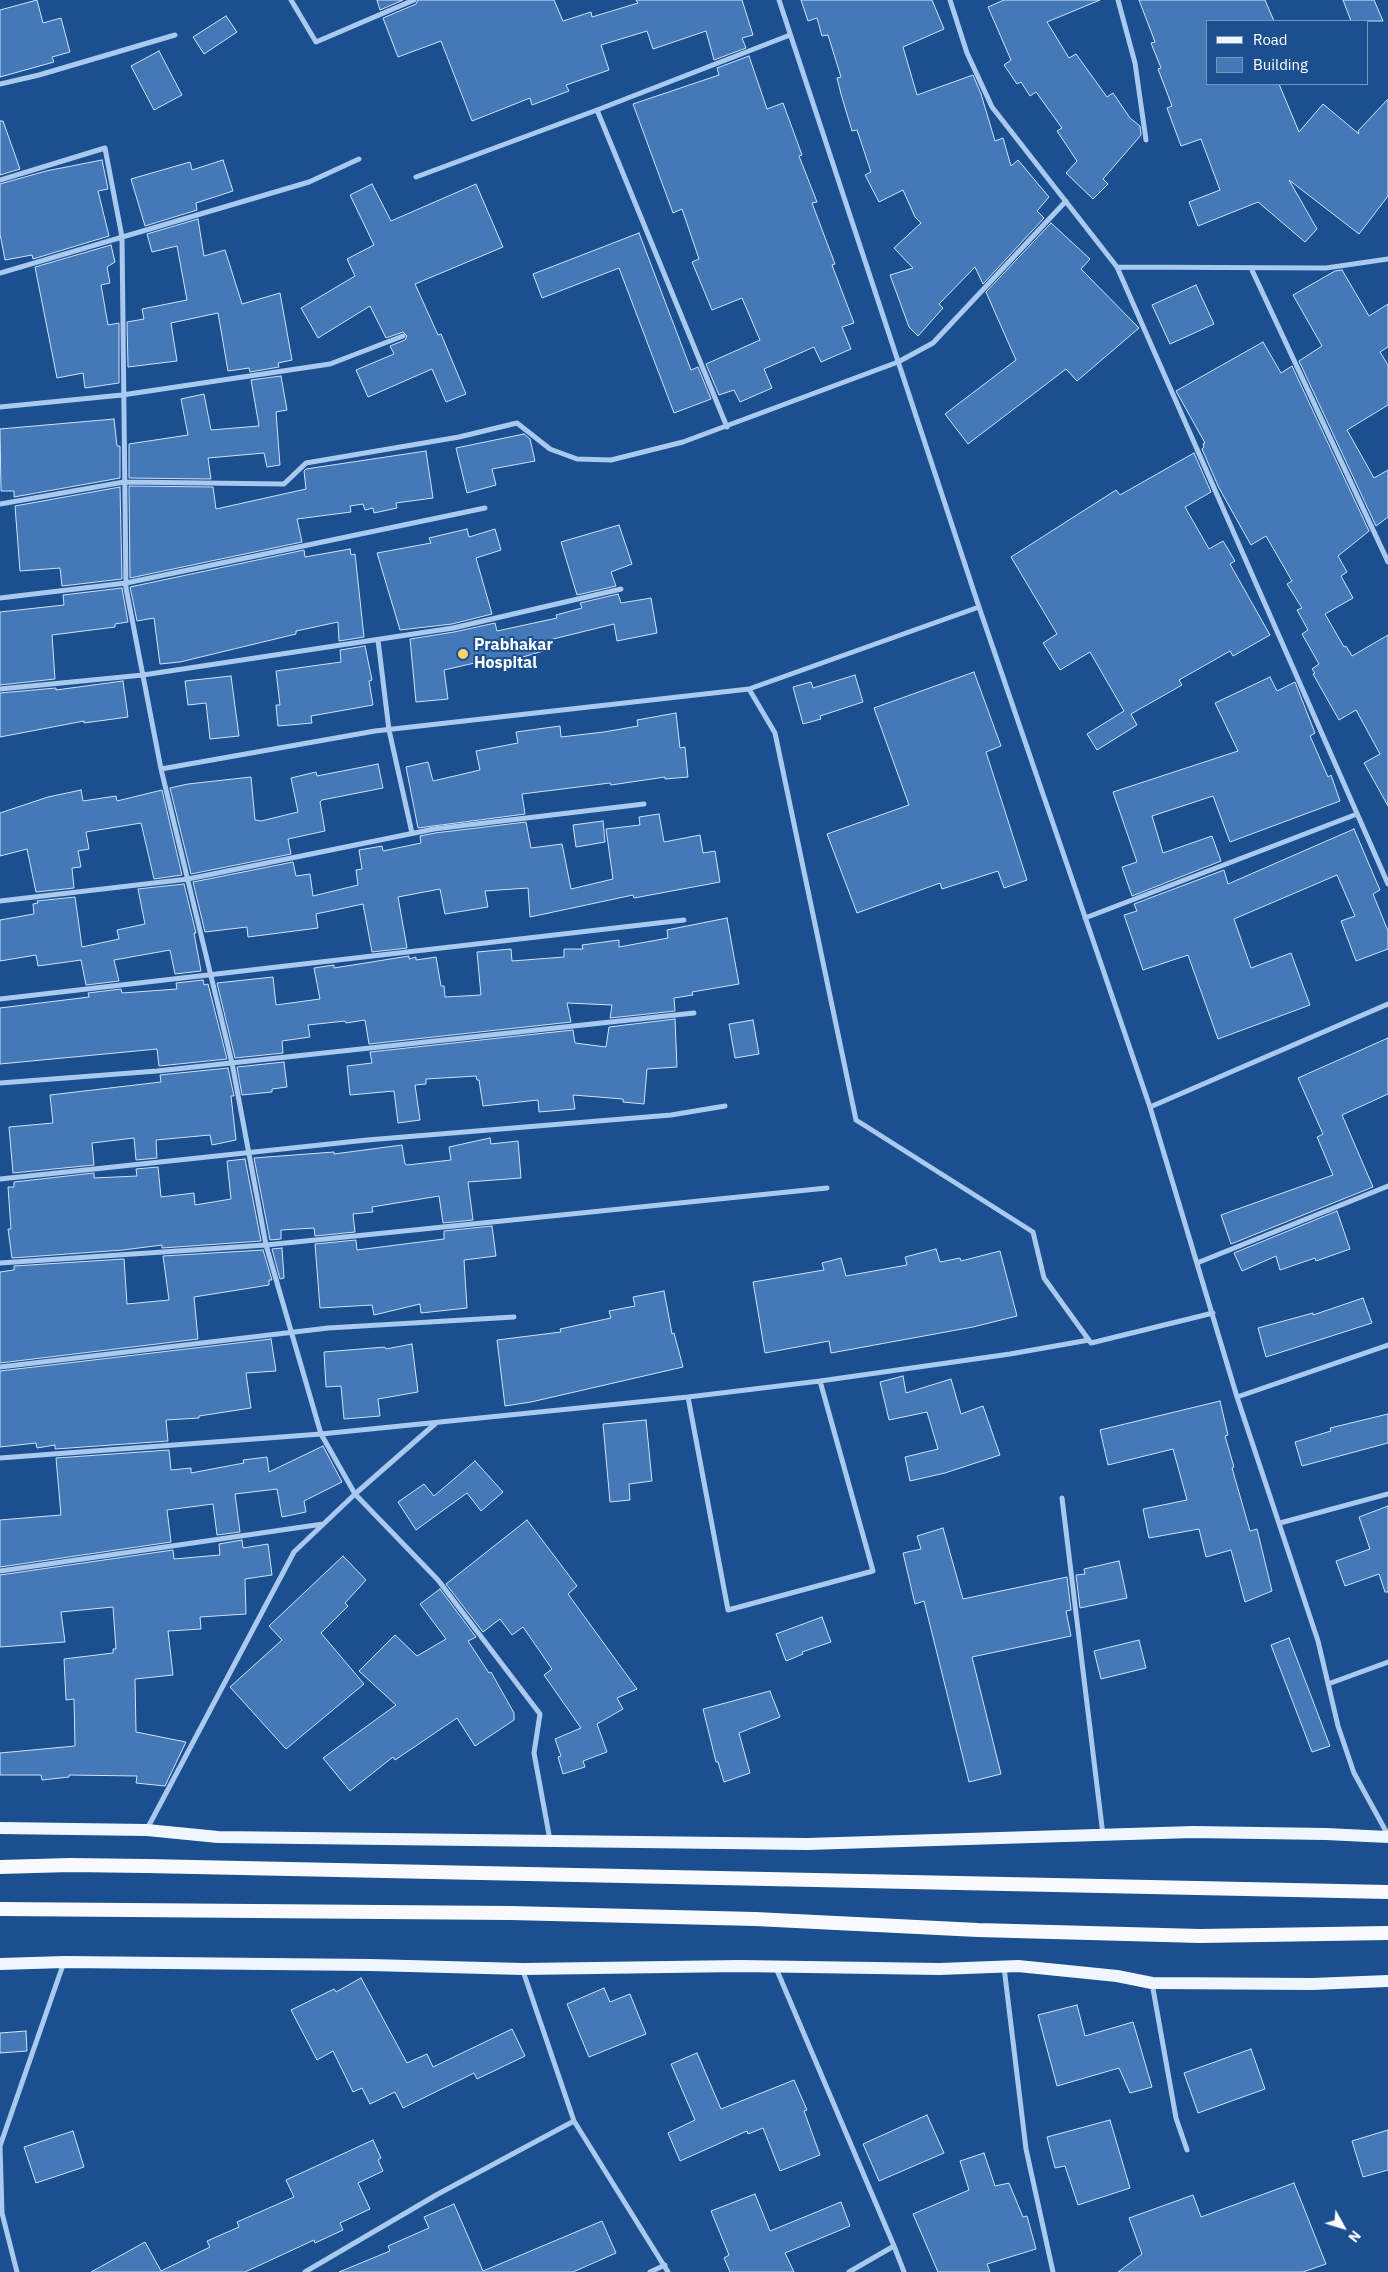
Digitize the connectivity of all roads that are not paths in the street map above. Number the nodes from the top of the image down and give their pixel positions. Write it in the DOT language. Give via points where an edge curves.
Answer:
graph roads {
  1 [pos="291,0"];
  2 [pos="414,0"];
  3 [pos="779,0"];
  4 [pos="950,0"];
  5 [pos="1118,0"];
  6 [pos="175,35"];
  7 [pos="790,35"];
  8 [pos="0,84"];
  9 [pos="597,110"];
  10 [pos="1146,140"];
  11 [pos="359,159"];
  12 [pos="416,177"];
  13 [pos="0,180"];
  14 [pos="1066,201"];
  15 [pos="122,237"];
  16 [pos="1388,259"];
  17 [pos="1117,268"];
  18 [pos="1251,268"];
  19 [pos="0,273"];
  20 [pos="403,336"];
  21 [pos="898,362"];
  22 [pos="122,395"];
  23 [pos="0,407"];
  24 [pos="727,427"];
  25 [pos="124,482"];
  26 [pos="0,504"];
  27 [pos="486,508"];
  28 [pos="1388,562"];
  29 [pos="126,583"];
  30 [pos="620,589"];
  31 [pos="0,598"];
  32 [pos="979,607"];
  33 [pos="378,640"];
  34 [pos="143,675"];
  35 [pos="0,689"];
  36 [pos="750,689"];
  37 [pos="389,730"];
  38 [pos="161,769"];
  39 [pos="644,804"];
  40 [pos="1357,814"];
  41 [pos="412,833"];
  42 [pos="188,879"];
  43 [pos="1388,884"];
  44 [pos="0,901"];
  45 [pos="1085,918"];
  46 [pos="684,920"];
  47 [pos="211,974"];
  48 [pos="0,998"];
  49 [pos="1388,1004"];
  50 [pos="694,1013"];
  51 [pos="232,1063"];
  52 [pos="0,1083"];
  53 [pos="725,1106"];
  54 [pos="1150,1107"];
  55 [pos="248,1152"];
  56 [pos="0,1179"];
  57 [pos="1388,1186"];
  58 [pos="826,1188"];
  59 [pos="266,1245"];
  60 [pos="0,1263"];
  61 [pos="1197,1263"];
  62 [pos="1213,1314"];
  63 [pos="514,1317"];
  64 [pos="290,1333"];
  65 [pos="1089,1340"];
  66 [pos="1388,1345"];
  67 [pos="0,1367"];
  68 [pos="820,1381"];
  69 [pos="688,1397"];
  70 [pos="1237,1397"];
  71 [pos="437,1422"];
  72 [pos="321,1434"];
  73 [pos="0,1458"];
  74 [pos="355,1494"];
  75 [pos="1388,1494"];
  76 [pos="1062,1498"];
  77 [pos="1280,1523"];
  78 [pos="323,1524"];
  79 [pos="0,1571"];
  80 [pos="1388,1662"];
  81 [pos="1328,1684"];
  82 [pos="0,1828"];
  83 [pos="147,1830"];
  84 [pos="1103,1835"];
  85 [pos="1388,1836"];
  86 [pos="550,1841"];
  87 [pos="0,1868"];
  88 [pos="1388,1892"];
  89 [pos="0,1909"];
  90 [pos="1388,1933"];
  91 [pos="64,1962"];
  92 [pos="0,1964"];
  93 [pos="775,1966"];
  94 [pos="1004,1966"];
  95 [pos="523,1969"];
  96 [pos="1388,1981"];
  97 [pos="1152,1983"];
  98 [pos="574,2121"];
  99 [pos="1187,2150"];
  100 [pos="894,2246"];
  101 [pos="665,2265"];
  102 [pos="16,2272"];
  103 [pos="305,2272"];
  104 [pos="650,2272"];
  105 [pos="668,2272"];
  106 [pos="849,2272"];
  107 [pos="904,2272"];
  108 [pos="1053,2272"];
  1 -- 2 [label="street" via="316,42"];
  3 -- 7 [label="street"];
  4 -- 14 [label="street" via="967,53 992,107"];
  5 -- 10 [label="street" via="1135,63"];
  6 -- 8 [label="street"];
  7 -- 9 [label="street"];
  7 -- 21 [label="street"];
  9 -- 12 [label="street"];
  9 -- 24 [label="street"];
  11 -- 15 [label="street" via="309,182"];
  13 -- 15 [label="street" via="105,148"];
  14 -- 17 [label="street"];
  14 -- 21 [label="street" via="933,343"];
  15 -- 19 [label="street"];
  15 -- 22 [label="street"];
  16 -- 18 [label="street" via="1326,268"];
  17 -- 18 [label="street"];
  17 -- 40 [label="street"];
  18 -- 28 [label="street"];
  20 -- 22 [label="street" via="330,364"];
  21 -- 24 [label="street"];
  21 -- 32 [label="street"];
  22 -- 23 [label="street"];
  22 -- 25 [label="street"];
  24 -- 25 [label="street" via="683,442 603,460 576,459 550,449 518,423 459,437 306,463 284,484"];
  25 -- 26 [label="street"];
  25 -- 29 [label="street"];
  27 -- 29 [label="street"];
  29 -- 31 [label="street"];
  29 -- 34 [label="street"];
  30 -- 33 [label="street" via="453,628"];
  32 -- 36 [label="street"];
  32 -- 45 [label="street"];
  33 -- 34 [label="street"];
  33 -- 37 [label="street"];
  34 -- 35 [label="street"];
  34 -- 38 [label="street"];
  36 -- 37 [label="street"];
  36 -- 65 [label="street" via="775,733 856,1120 1034,1232 1044,1278"];
  37 -- 38 [label="street"];
  37 -- 41 [label="street"];
  38 -- 42 [label="street"];
  39 -- 41 [label="street"];
  40 -- 43 [label="street"];
  40 -- 45 [label="street"];
  41 -- 42 [label="street"];
  42 -- 44 [label="street"];
  42 -- 47 [label="street"];
  45 -- 54 [label="street"];
  46 -- 47 [label="street"];
  47 -- 48 [label="street"];
  47 -- 51 [label="street"];
  49 -- 54 [label="street"];
  50 -- 51 [label="street"];
  51 -- 52 [label="street"];
  51 -- 55 [label="street"];
  53 -- 55 [label="street" via="671,1114"];
  54 -- 61 [label="street"];
  55 -- 56 [label="street"];
  55 -- 59 [label="street"];
  57 -- 61 [label="street"];
  58 -- 59 [label="street"];
  59 -- 60 [label="street"];
  59 -- 64 [label="street"];
  61 -- 62 [label="street"];
  62 -- 65 [label="street" via="1091,1343"];
  62 -- 70 [label="street"];
  63 -- 64 [label="street"];
  64 -- 67 [label="street"];
  64 -- 72 [label="street"];
  65 -- 68 [label="street"];
  66 -- 70 [label="street"];
  68 -- 69 [label="street"];
  68 -- 69 [label="street" via="873,1571 728,1610"];
  69 -- 71 [label="street"];
  70 -- 77 [label="street"];
  71 -- 72 [label="street"];
  71 -- 74 [label="street"];
  72 -- 73 [label="street"];
  72 -- 74 [label="street"];
  74 -- 78 [label="street"];
  74 -- 86 [label="street" via="438,1580 540,1714 534,1753"];
  75 -- 77 [label="street"];
  76 -- 84 [label="street"];
  77 -- 81 [label="street" via="1318,1641"];
  78 -- 79 [label="street"];
  78 -- 83 [label="street" via="294,1552"];
  80 -- 81 [label="street"];
  81 -- 85 [label="street" via="1354,1774"];
  82 -- 83 [label="main road"];
  83 -- 86 [label="main road" via="218,1837"];
  84 -- 85 [label="main road" via="1193,1832"];
  84 -- 86 [label="main road" via="807,1844"];
  87 -- 88 [label="highway" via="156,1866"];
  89 -- 90 [label="highway" via="510,1913 1200,1936"];
  91 -- 92 [label="main road"];
  91 -- 95 [label="main road"];
  91 -- 102 [label="street" via="0,2146 2,2213"];
  93 -- 94 [label="main road" via="940,1969"];
  93 -- 95 [label="main road"];
  93 -- 100 [label="street"];
  94 -- 97 [label="main road" via="1117,1976"];
  94 -- 108 [label="street" via="1026,2149"];
  95 -- 98 [label="street"];
  96 -- 97 [label="main road"];
  97 -- 99 [label="street" via="1176,2118"];
  98 -- 101 [label="street"];
  98 -- 103 [label="street" via="438,2194"];
  100 -- 106 [label="street"];
  100 -- 107 [label="street"];
  101 -- 104 [label="street"];
  101 -- 105 [label="street"];
}
